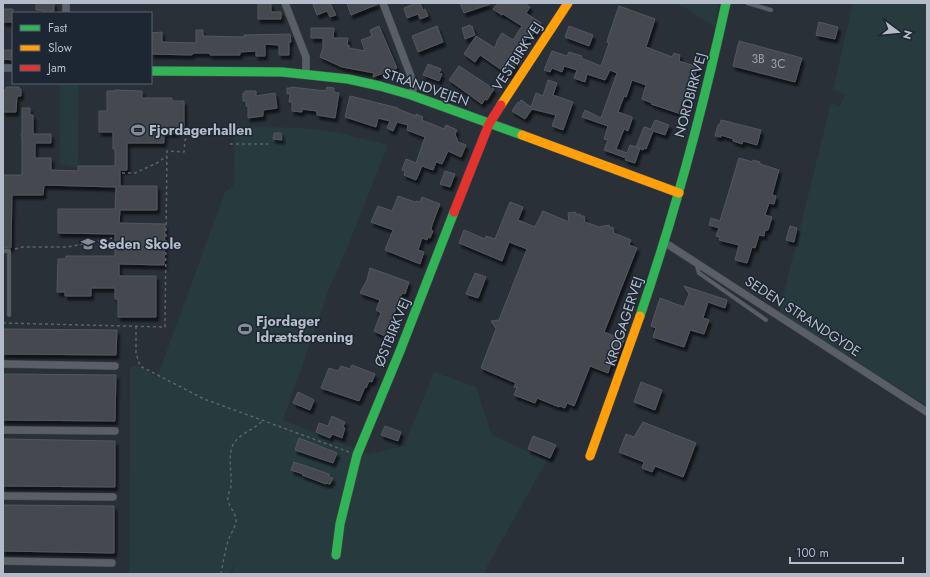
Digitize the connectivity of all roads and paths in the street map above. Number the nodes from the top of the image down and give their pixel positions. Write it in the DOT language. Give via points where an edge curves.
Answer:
graph roads {
  1 [pos="285,3"];
  2 [pos="383,3"];
  3 [pos="568,3"];
  4 [pos="726,3"];
  5 [pos="747,3"];
  6 [pos="771,10"];
  7 [pos="152,71"];
  8 [pos="306,73"];
  9 [pos="411,95"];
  10 [pos="489,124"];
  11 [pos="192,131"];
  12 [pos="230,144"];
  13 [pos="268,144"];
  14 [pos="167,156"];
  15 [pos="122,173"];
  16 [pos="679,194"];
  17 [pos="112,238"];
  18 [pos="664,242"];
  19 [pos="3,251"];
  20 [pos="9,251"];
  21 [pos="696,262"];
  22 [pos="9,315"];
  23 [pos="766,320"];
  24 [pos="3,323"];
  25 [pos="136,326"];
  26 [pos="3,364"];
  27 [pos="115,366"];
  28 [pos="927,412"];
  29 [pos="262,421"];
  30 [pos="3,430"];
  31 [pos="115,431"];
  32 [pos="357,455"];
  33 [pos="590,456"];
  34 [pos="3,496"];
  35 [pos="114,497"];
  36 [pos="336,555"];
  37 [pos="3,561"];
  38 [pos="112,562"];
  39 [pos="221,574"];
  1 -- 8 [label="street" via="306,57"];
  2 -- 9 [label="street" via="412,79"];
  3 -- 10 [label="street, VESTBIRKVEJ"];
  4 -- 16 [label="street, NORDBIRKVEJ" via="715,58"];
  5 -- 6 [label="lane"];
  7 -- 8 [label="street, STRANDVEJEN"];
  8 -- 9 [label="street, STRANDVEJEN" via="343,78"];
  9 -- 10 [label="street, STRANDVEJEN"];
  10 -- 16 [label="street, STRANDVEJEN"];
  10 -- 32 [label="street, ØSTBIRKVEJ"];
  11 -- 14 [label="path" via="185,140 184,152 167,151"];
  12 -- 13 [label="path"];
  14 -- 15 [label="path" via="135,174"];
  14 -- 25 [label="path" via="165,327"];
  16 -- 18 [label="street, KROGAGERVEJ"];
  17 -- 20 [label="path" via="68,247 22,246"];
  18 -- 21 [label="street, SEDEN STRANDGYDE"];
  18 -- 33 [label="street, KROGAGERVEJ" via="644,307"];
  19 -- 20 [label="lane"];
  20 -- 22 [label="lane"];
  21 -- 23 [label="lane" via="699,273"];
  21 -- 28 [label="street, SEDEN STRANDGYDE"];
  24 -- 25 [label="path"];
  25 -- 29 [label="path" via="136,353 140,366 204,399"];
  26 -- 27 [label="street"];
  29 -- 32 [label="path"];
  29 -- 39 [label="path" via="237,438 232,447 228,501 236,521 228,541"];
  30 -- 31 [label="street"];
  32 -- 36 [label="street, ØSTBIRKVEJ" via="340,524"];
  34 -- 35 [label="street"];
  37 -- 38 [label="street"];
}
